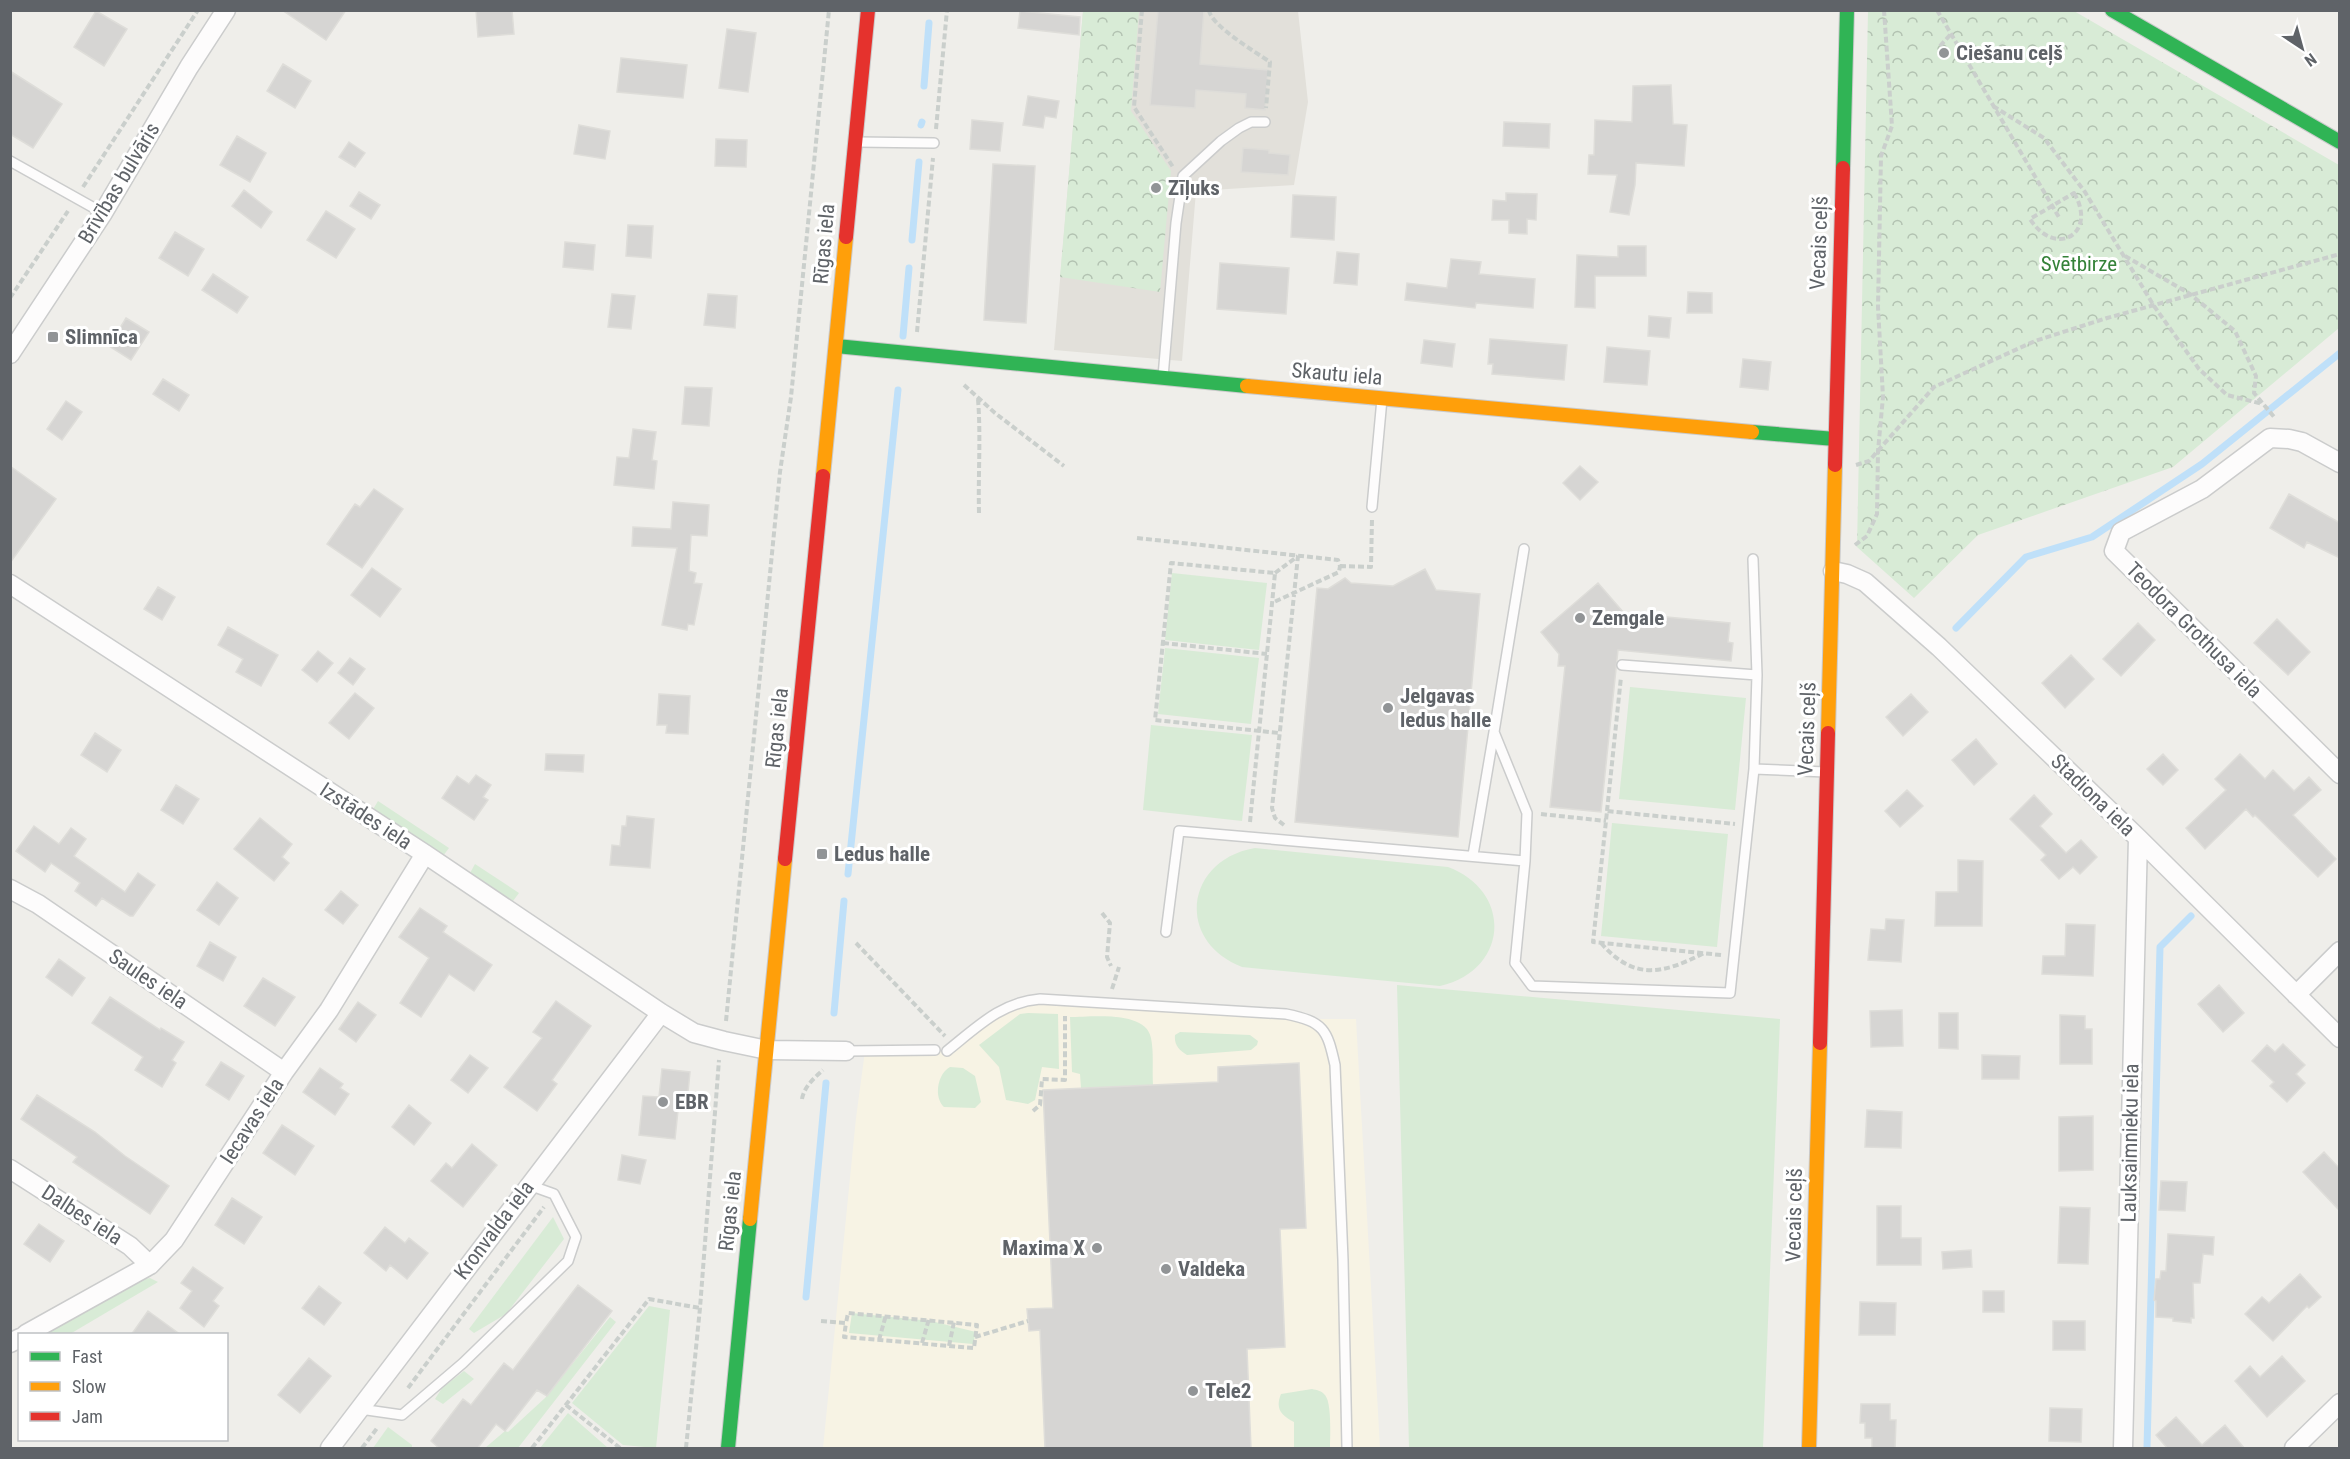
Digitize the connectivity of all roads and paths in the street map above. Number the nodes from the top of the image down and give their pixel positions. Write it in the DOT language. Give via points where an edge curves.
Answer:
graph roads {
  1 [pos="198,10"];
  2 [pos="226,10"];
  3 [pos="829,10"];
  4 [pos="867,10"];
  5 [pos="947,10"];
  6 [pos="1142,10"];
  7 [pos="1209,10"];
  8 [pos="1847,10"];
  9 [pos="1884,10"];
  10 [pos="1937,10"];
  11 [pos="2112,10"];
  12 [pos="1951,34"];
  13 [pos="1940,46"];
  14 [pos="1993,106"];
  15 [pos="1265,122"];
  16 [pos="855,142"];
  17 [pos="2340,142"];
  18 [pos="934,143"];
  19 [pos="10,161"];
  20 [pos="1182,180"];
  21 [pos="2085,192"];
  22 [pos="2074,193"];
  23 [pos="76,197"];
  24 [pos="2052,206"];
  25 [pos="103,213"];
  26 [pos="2060,219"];
  27 [pos="2340,254"];
  28 [pos="2124,256"];
  29 [pos="2190,294"];
  30 [pos="10,298"];
  31 [pos="2154,306"];
  32 [pos="917,333"];
  33 [pos="836,346"];
  34 [pos="10,354"];
  35 [pos="1163,379"];
  36 [pos="964,385"];
  37 [pos="978,398"];
  38 [pos="1382,399"];
  39 [pos="2263,404"];
  40 [pos="2275,417"];
  41 [pos="1835,439"];
  42 [pos="1878,451"];
  43 [pos="2340,463"];
  44 [pos="1064,466"];
  45 [pos="1372,507"];
  46 [pos="979,513"];
  47 [pos="1137,538"];
  48 [pos="1524,549"];
  49 [pos="1298,556"];
  50 [pos="1753,559"];
  51 [pos="1340,566"];
  52 [pos="1833,567"];
  53 [pos="1275,573"];
  54 [pos="10,584"];
  55 [pos="1294,592"];
  56 [pos="1272,603"];
  57 [pos="1162,644"];
  58 [pos="1267,654"];
  59 [pos="1622,665"];
  60 [pos="1757,675"];
  61 [pos="1259,731"];
  62 [pos="1494,732"];
  63 [pos="1279,733"];
  64 [pos="1754,769"];
  65 [pos="1826,772"];
  66 [pos="2340,774"];
  67 [pos="1607,811"];
  68 [pos="1527,813"];
  69 [pos="1606,821"];
  70 [pos="1748,826"];
  71 [pos="1248,837"];
  72 [pos="2138,838"];
  73 [pos="1298,841"];
  74 [pos="425,854"];
  75 [pos="1473,855"];
  76 [pos="1525,861"];
  77 [pos="10,889"];
  78 [pos="1102,913"];
  79 [pos="1166,932"];
  80 [pos="856,943"];
  81 [pos="1601,943"];
  82 [pos="2340,951"];
  83 [pos="1705,953"];
  84 [pos="1734,956"];
  85 [pos="1111,966"];
  86 [pos="1119,967"];
  87 [pos="2296,995"];
  88 [pos="1065,1001"];
  89 [pos="1108,1003"];
  90 [pos="661,1013"];
  91 [pos="726,1023"];
  92 [pos="2340,1038"];
  93 [pos="950,1048"];
  94 [pos="767,1050"];
  95 [pos="935,1050"];
  96 [pos="846,1052"];
  97 [pos="719,1060"];
  98 [pos="834,1067"];
  99 [pos="284,1072"];
  100 [pos="802,1099"];
  101 [pos="1033,1111"];
  102 [pos="10,1169"];
  103 [pos="529,1185"];
  104 [pos="554,1194"];
  105 [pos="150,1265"];
  106 [pos="700,1308"];
  107 [pos="886,1315"];
  108 [pos="929,1319"];
  109 [pos="821,1321"];
  110 [pos="1028,1321"];
  111 [pos="954,1322"];
  112 [pos="846,1323"];
  113 [pos="30,1333"];
  114 [pos="975,1337"];
  115 [pos="879,1340"];
  116 [pos="922,1344"];
  117 [pos="949,1346"];
  118 [pos="2340,1403"];
  119 [pos="566,1405"];
  120 [pos="359,1409"];
  121 [pos="388,1413"];
  122 [pos="330,1449"];
  123 [pos="362,1449"];
  124 [pos="532,1449"];
  125 [pos="620,1449"];
  126 [pos="686,1449"];
  127 [pos="728,1449"];
  128 [pos="1347,1449"];
  129 [pos="1809,1449"];
  130 [pos="2123,1449"];
  131 [pos="2294,1449"];
  1 -- 23 [label="path"];
  2 -- 25 [label="street, Brīvības bulvāris"];
  3 -- 91 [label="path"];
  4 -- 16 [label="street, Rīgas iela"];
  5 -- 18 [label="path"];
  6 -- 20 [label="path" via="1134,107"];
  7 -- 15 [label="path" via="1216,24 1270,62"];
  8 -- 41 [label="street, Vecais ceļš"];
  9 -- 42 [label="path" via="1892,126 1881,156 1878,307 1883,397"];
  10 -- 12 [label="path"];
  11 -- 17 [label="street"];
  12 -- 13 [label="path"];
  12 -- 14 [label="path"];
  14 -- 21 [label="path" via="2044,138"];
  14 -- 24 [label="path"];
  15 -- 20 [label="lane" via="1251,122 1221,141"];
  16 -- 18 [label="lane"];
  16 -- 33 [label="street, Rīgas iela"];
  18 -- 32 [label="path"];
  19 -- 23 [label="lane"];
  20 -- 35 [label="lane"];
  21 -- 22 [label="path"];
  21 -- 28 [label="path"];
  22 -- 24 [label="path"];
  22 -- 24 [label="path" via="2083,217 2080,226 2064,240 2045,236 2030,219"];
  23 -- 25 [label="lane"];
  23 -- 30 [label="path"];
  24 -- 26 [label="path"];
  25 -- 34 [label="street, Brīvības bulvāris"];
  27 -- 29 [label="path"];
  28 -- 29 [label="path"];
  28 -- 31 [label="path"];
  29 -- 31 [label="path"];
  29 -- 39 [label="path" via="2235,330 2256,376 2254,393"];
  31 -- 39 [label="path" via="2199,369 2227,395"];
  31 -- 42 [label="path" via="2035,341 1934,387"];
  33 -- 35 [label="street, Skautu iela"];
  33 -- 94 [label="street, Rīgas iela"];
  35 -- 38 [label="street, Skautu iela"];
  36 -- 37 [label="path"];
  37 -- 44 [label="path"];
  37 -- 46 [label="path"];
  38 -- 41 [label="street, Skautu iela"];
  38 -- 45 [label="lane"];
  39 -- 40 [label="path"];
  41 -- 52 [label="street, Vecais ceļš"];
  42 -- 52 [label="path" via="1877,514 1867,536"];
  43 -- 66 [label="street, Teodora Grothusa iela" via="2302,442 2270,438 2202,489 2121,532 2114,551"];
  45 -- 51 [label="path" via="1371,567"];
  47 -- 49 [label="path"];
  48 -- 62 [label="lane"];
  49 -- 51 [label="path" via="1338,560"];
  49 -- 53 [label="path"];
  49 -- 55 [label="path"];
  50 -- 60 [label="lane"];
  51 -- 55 [label="path" via="1339,572"];
  52 -- 65 [label="street, Vecais ceļš"];
  52 -- 72 [label="street, Stadiona iela" via="1865,582 1939,647"];
  53 -- 56 [label="path"];
  53 -- 57 [label="path" via="1171,563"];
  54 -- 74 [label="street, Izstādes iela"];
  55 -- 56 [label="path"];
  55 -- 63 [label="path"];
  56 -- 58 [label="path"];
  57 -- 58 [label="path"];
  57 -- 61 [label="path" via="1155,720"];
  58 -- 61 [label="path"];
  59 -- 60 [label="lane"];
  59 -- 67 [label="path"];
  60 -- 64 [label="lane"];
  61 -- 63 [label="path"];
  61 -- 71 [label="path"];
  62 -- 68 [label="lane"];
  62 -- 75 [label="lane"];
  63 -- 73 [label="path" via="1272,808 1275,818 1284,825 1300,828"];
  64 -- 65 [label="lane"];
  64 -- 70 [label="lane"];
  65 -- 129 [label="street, Vecais ceļš"];
  67 -- 69 [label="path"];
  67 -- 70 [label="path"];
  68 -- 69 [label="path"];
  68 -- 76 [label="lane"];
  69 -- 81 [label="path" via="1593,942"];
  70 -- 84 [label="lane"];
  71 -- 73 [label="lane"];
  71 -- 79 [label="lane" via="1179,831"];
  72 -- 87 [label="street, Stadiona iela"];
  72 -- 130 [label="street, Lauksaimnieku iela"];
  73 -- 75 [label="lane"];
  74 -- 90 [label="street, Izstādes iela"];
  74 -- 99 [label="street, Iecavas iela" via="329,1010"];
  75 -- 76 [label="lane"];
  76 -- 84 [label="lane" via="1515,963 1532,986 1730,993"];
  77 -- 99 [label="street, Saules iela" via="38,904"];
  78 -- 85 [label="path" via="1110,923 1107,957"];
  80 -- 93 [label="path"];
  81 -- 83 [label="path"];
  81 -- 83 [label="path" via="1615,959 1650,970 1678,966"];
  82 -- 87 [label="street"];
  83 -- 84 [label="path"];
  86 -- 89 [label="path"];
  87 -- 92 [label="street, Stadiona iela"];
  88 -- 89 [label="lane"];
  88 -- 93 [label="lane" via="1033,999 1011,1004"];
  88 -- 101 [label="path" via="1065,1080 1042,1079 1040,1105"];
  89 -- 128 [label="lane" via="1286,1014 1320,1026 1329,1038 1335,1065"];
  90 -- 94 [label="street, Izstādes iela" via="694,1033"];
  90 -- 103 [label="street, Kronvalda iela"];
  94 -- 96 [label="street, Izstādes iela"];
  94 -- 127 [label="street, Rīgas iela"];
  95 -- 96 [label="lane"];
  97 -- 106 [label="path"];
  98 -- 100 [label="path" via="822,1070 803,1092"];
  99 -- 105 [label="street, Iecavas iela" via="174,1240"];
  102 -- 105 [label="street, Dalbes iela" via="130,1246"];
  103 -- 104 [label="lane"];
  103 -- 120 [label="street, Kronvalda iela"];
  104 -- 121 [label="path"];
  104 -- 121 [label="lane" via="576,1237 568,1261 463,1363 402,1415"];
  105 -- 113 [label="street, Iecavas iela"];
  106 -- 119 [label="path" via="649,1299"];
  106 -- 126 [label="path"];
  107 -- 108 [label="path"];
  107 -- 112 [label="path" via="848,1313"];
  107 -- 115 [label="path"];
  108 -- 111 [label="path"];
  108 -- 116 [label="path"];
  109 -- 112 [label="path"];
  110 -- 114 [label="path"];
  111 -- 114 [label="path" via="977,1325"];
  111 -- 117 [label="path"];
  112 -- 115 [label="path" via="844,1337"];
  114 -- 117 [label="path" via="974,1348"];
  115 -- 116 [label="path"];
  116 -- 117 [label="path"];
  118 -- 131 [label="street"];
  119 -- 124 [label="path"];
  119 -- 125 [label="path"];
  120 -- 121 [label="lane"];
  120 -- 122 [label="street, Kronvalda iela"];
  121 -- 123 [label="path"];
}
